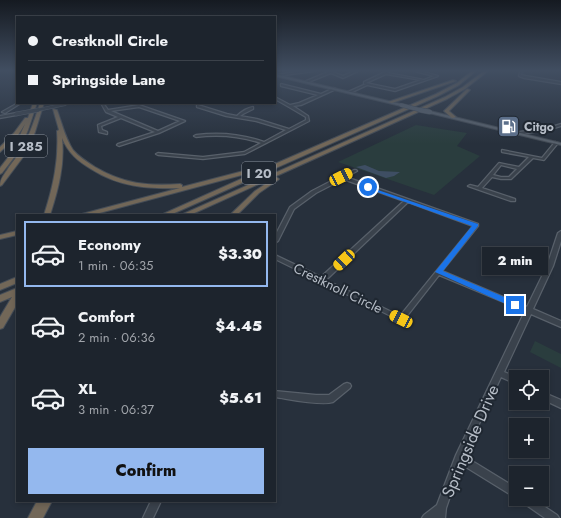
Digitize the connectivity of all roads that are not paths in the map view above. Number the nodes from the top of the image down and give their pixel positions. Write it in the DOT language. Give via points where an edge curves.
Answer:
graph roads {
  1 [pos="322,95"];
  2 [pos="361,95"];
  3 [pos="412,95"];
  4 [pos="437,95"];
  5 [pos="451,95"];
  6 [pos="462,95"];
  7 [pos="276,99"];
  8 [pos="390,102"];
  9 [pos="18,104"];
  10 [pos="35,104"];
  11 [pos="42,104"];
  12 [pos="53,104"];
  13 [pos="66,104"];
  14 [pos="102,104"];
  15 [pos="198,106"];
  16 [pos="290,106"];
  17 [pos="252,108"];
  18 [pos="55,110"];
  19 [pos="446,111"];
  20 [pos="2,112"];
  21 [pos="108,112"];
  22 [pos="439,114"];
  23 [pos="30,115"];
  24 [pos="8,116"];
  25 [pos="0,117"];
  26 [pos="120,117"];
  27 [pos="238,117"];
  28 [pos="454,117"];
  29 [pos="561,125"];
  30 [pos="290,130"];
  31 [pos="158,132"];
  32 [pos="106,133"];
  33 [pos="519,133"];
  34 [pos="196,136"];
  35 [pos="342,137"];
  36 [pos="265,143"];
  37 [pos="558,143"];
  38 [pos="119,145"];
  39 [pos="0,150"];
  40 [pos="503,151"];
  41 [pos="158,154"];
  42 [pos="531,158"];
  43 [pos="307,160"];
  44 [pos="520,169"];
  45 [pos="355,170"];
  46 [pos="0,172"];
  47 [pos="490,175"];
  48 [pos="341,177"];
  49 [pos="212,181"];
  50 [pos="0,184"];
  51 [pos="470,186"];
  52 [pos="479,189"];
  53 [pos="513,200"];
  54 [pos="407,201"];
  55 [pos="47,214"];
  56 [pos="88,214"];
  57 [pos="166,214"];
  58 [pos="186,214"];
  59 [pos="234,214"];
  60 [pos="16,232"];
  61 [pos="561,233"];
  62 [pos="0,237"];
  63 [pos="276,239"];
  64 [pos="276,256"];
  65 [pos="438,272"];
  66 [pos="16,280"];
  67 [pos="323,280"];
  68 [pos="0,287"];
  69 [pos="16,291"];
  70 [pos="16,298"];
  71 [pos="0,299"];
  72 [pos="528,310"];
  73 [pos="561,324"];
  74 [pos="0,325"];
  75 [pos="499,372"];
  76 [pos="509,377"];
  77 [pos="347,386"];
  78 [pos="276,394"];
  79 [pos="549,398"];
  80 [pos="561,404"];
  81 [pos="459,458"];
  82 [pos="509,489"];
  83 [pos="43,502"];
  84 [pos="156,502"];
  85 [pos="536,506"];
  86 [pos="441,508"];
  87 [pos="35,518"];
  88 [pos="148,518"];
  89 [pos="427,518"];
  90 [pos="440,518"];
  91 [pos="554,518"];
  1 -- 16 [label="street"];
  2 -- 8 [label="main road"];
  3 -- 8 [label="highway"];
  4 -- 35 [label="highway, I 20"];
  5 -- 43 [label="highway, I 20"];
  6 -- 19 [label="highway"];
  7 -- 16 [label="street"];
  8 -- 22 [label="main road, bridge"];
  9 -- 20 [label="street"];
  10 -- 23 [label="highway, I 285"];
  11 -- 50 [label="highway, I 285" via="23,153"];
  12 -- 18 [label="highway"];
  13 -- 24 [label="street, bridge"];
  14 -- 21 [label="street"];
  15 -- 27 [label="street"];
  16 -- 30 [label="street" via="310,118"];
  17 -- 27 [label="street"];
  18 -- 49 [label="highway" via="71,150 78,158 109,178 121,183 152,187 183,186"];
  18 -- 55 [label="highway" via="62,151 57,182"];
  19 -- 22 [label="highway"];
  19 -- 28 [label="highway"];
  20 -- 24 [label="street"];
  21 -- 26 [label="street"];
  21 -- 31 [label="street" via="139,106 183,121"];
  22 -- 28 [label="main road"];
  23 -- 39 [label="highway"];
  23 -- 46 [label="highway, I 285" via="16,151"];
  24 -- 25 [label="street"];
  26 -- 31 [label="street"];
  26 -- 32 [label="street" via="99,126 100,131"];
  27 -- 30 [label="street"];
  28 -- 33 [label="main road"];
  29 -- 33 [label="street"];
  30 -- 36 [label="street"];
  31 -- 38 [label="street"];
  33 -- 37 [label="main road"];
  34 -- 36 [label="street" via="240,136"];
  35 -- 49 [label="highway" via="267,166"];
  35 -- 57 [label="highway, I 20"];
  36 -- 41 [label="street" via="245,153 224,156 186,157"];
  37 -- 42 [label="street" via="543,159"];
  40 -- 42 [label="street"];
  42 -- 44 [label="street"];
  43 -- 58 [label="highway, I 20"];
  43 -- 59 [label="highway" via="256,192"];
  44 -- 47 [label="street" via="510,178"];
  44 -- 47 [label="street" via="500,164"];
  45 -- 48 [label="street"];
  47 -- 52 [label="street"];
  48 -- 54 [label="street, Crestknoll Circle"];
  48 -- 63 [label="street" via="292,208"];
  49 -- 56 [label="highway"];
  51 -- 52 [label="street"];
  52 -- 53 [label="street"];
  54 -- 65 [label="street, Crestknoll Circle" via="476,225"];
  54 -- 67 [label="street"];
  60 -- 62 [label="highway"];
  61 -- 72 [label="street, Springside Drive" via="550,266"];
  64 -- 67 [label="street, Crestknoll Circle"];
  65 -- 67 [label="street, Crestknoll Circle" via="401,319"];
  65 -- 72 [label="street"];
  66 -- 68 [label="highway"];
  69 -- 71 [label="highway"];
  70 -- 74 [label="highway"];
  72 -- 73 [label="street"];
  72 -- 75 [label="street, Springside Drive"];
  75 -- 76 [label="street"];
  75 -- 81 [label="street, Springside Drive"];
  77 -- 78 [label="street" via="330,399"];
  79 -- 80 [label="street"];
  81 -- 82 [label="street"];
  81 -- 86 [label="street, Springside Drive"];
  83 -- 87 [label="highway"];
  84 -- 88 [label="street"];
  85 -- 91 [label="street"];
  86 -- 89 [label="street"];
  86 -- 90 [label="street, Springside Drive"];
}
